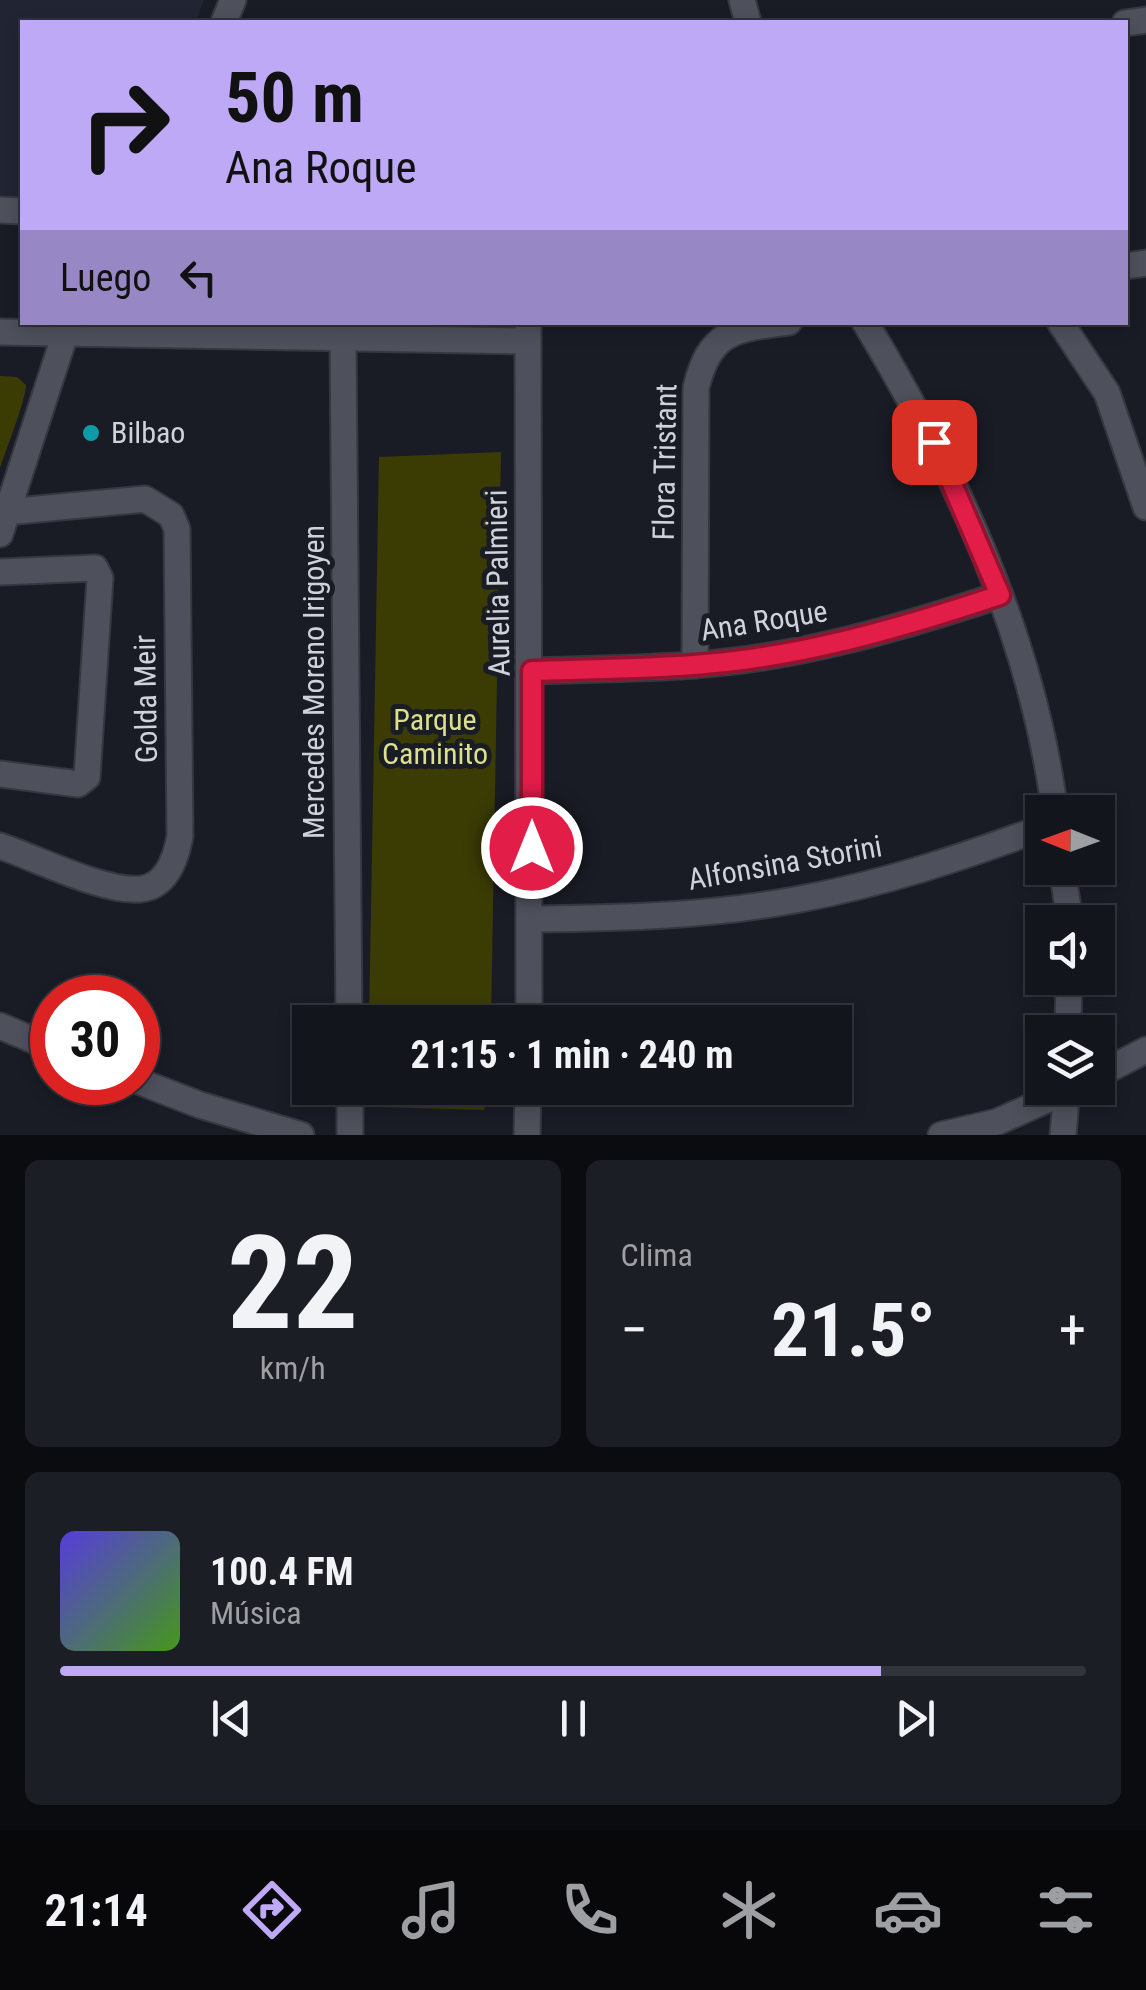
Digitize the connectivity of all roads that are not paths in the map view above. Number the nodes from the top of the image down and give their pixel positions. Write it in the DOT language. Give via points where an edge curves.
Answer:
graph roads {
  1 [pos="769,325"];
  2 [pos="867,325"];
  3 [pos="1062,325"];
  4 [pos="67,328"];
  5 [pos="0,332"];
  6 [pos="527,332"];
  7 [pos="344,341"];
  8 [pos="1146,507"];
  9 [pos="3,523"];
  10 [pos="0,572"];
  11 [pos="1000,595"];
  12 [pos="696,665"];
  13 [pos="532,671"];
  14 [pos="0,774"];
  15 [pos="1053,795"];
  16 [pos="1025,834"];
  17 [pos="0,846"];
  18 [pos="532,920"];
  19 [pos="349,1005"];
  20 [pos="530,1005"];
  21 [pos="0,1026"];
  22 [pos="30,1039"];
  23 [pos="1146,1050"];
  24 [pos="1115,1066"];
  25 [pos="160,1088"];
  26 [pos="350,1105"];
  27 [pos="528,1105"];
  28 [pos="1034,1105"];
  29 [pos="1067,1105"];
  30 [pos="301,1135"];
  31 [pos="350,1135"];
  32 [pos="527,1135"];
  33 [pos="941,1135"];
  34 [pos="1062,1135"];
  1 -- 12 [label="street, Flora Tristant" via="735,330 712,346 696,388"];
  2 -- 11 [label="street" via="920,412"];
  3 -- 8 [label="street" via="1107,393"];
  4 -- 5 [label="street"];
  4 -- 7 [label="street"];
  4 -- 9 [label="street"];
  6 -- 7 [label="street"];
  6 -- 13 [label="street, Aurelia Palmieri"];
  7 -- 19 [label="street, Mercedes Moreno Irigoyen"];
  9 -- 17 [label="street, Golda Meir" via="145,498 171,515 177,529 180,836 168,873 142,889 120,888"];
  10 -- 14 [label="street" via="94,568 100,578 87,777 78,784"];
  11 -- 12 [label="street, Ana Roque" via="850,640"];
  11 -- 15 [label="street" via="1018,642"];
  12 -- 13 [label="street, Ana Roque"];
  13 -- 18 [label="street, Aurelia Palmieri"];
  16 -- 18 [label="street, Alfonsina Storini" via="930,868 800,900 666,917"];
  18 -- 20 [label="street, Aurelia Palmieri"];
  21 -- 22 [label="street"];
  23 -- 24 [label="street"];
  25 -- 30 [label="street"];
  26 -- 31 [label="street"];
  27 -- 32 [label="street"];
  28 -- 33 [label="street"];
  29 -- 34 [label="street"];
}
